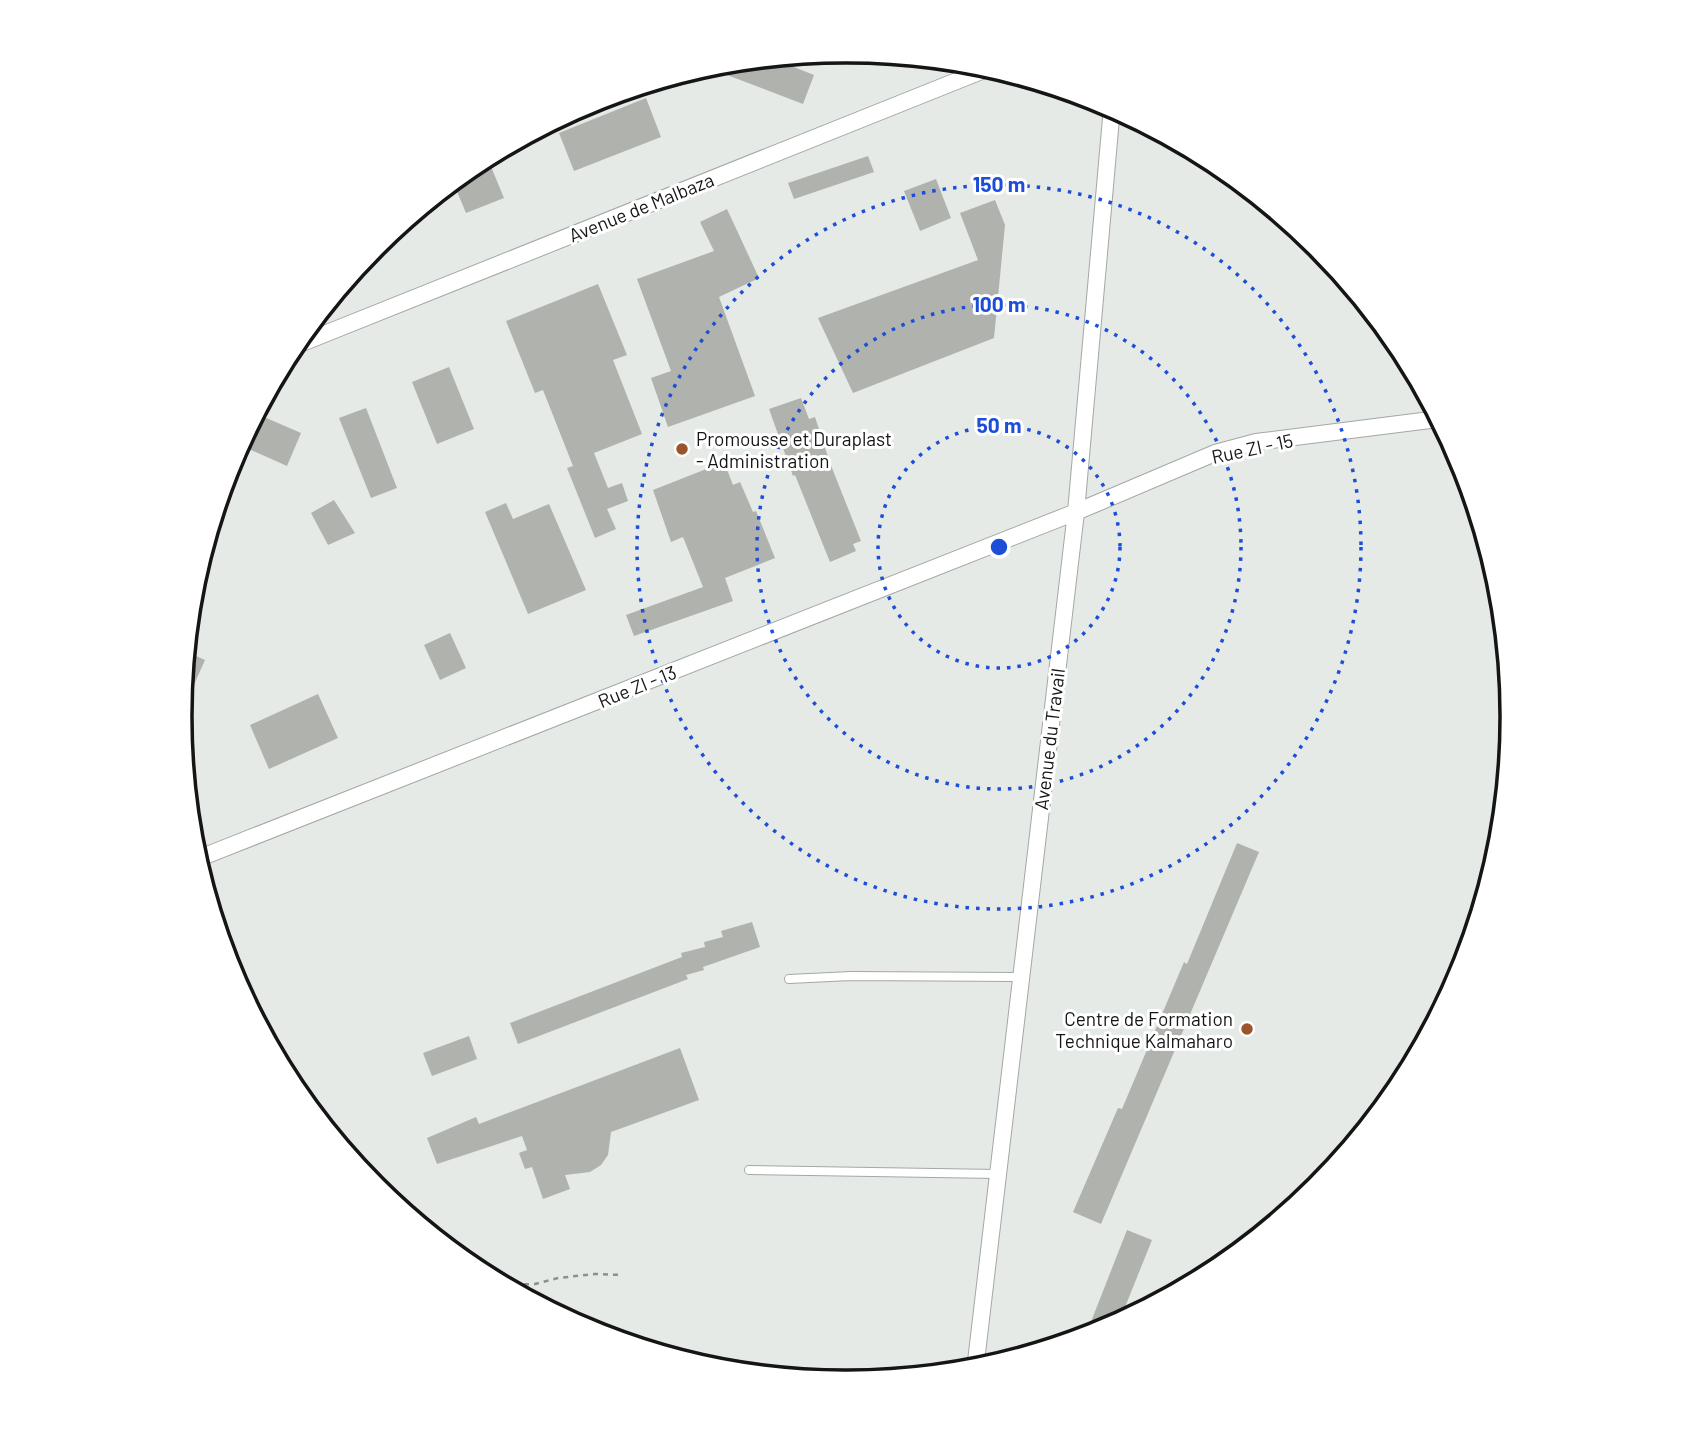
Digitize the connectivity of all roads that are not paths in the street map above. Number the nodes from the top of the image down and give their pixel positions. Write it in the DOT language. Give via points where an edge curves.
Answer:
graph roads {
  1 [pos="970,76"];
  2 [pos="1111,119"];
  3 [pos="314,338"];
  4 [pos="1428,420"];
  5 [pos="1076,512"];
  6 [pos="208,855"];
  7 [pos="1021,977"];
  8 [pos="789,979"];
  9 [pos="749,1170"];
  10 [pos="998,1174"];
  11 [pos="977,1356"];
  1 -- 3 [label="street, Avenue de Malbaza"];
  2 -- 5 [label="street, Avenue du Travail"];
  4 -- 5 [label="street, Rue ZI - 15" via="1256,442 1215,453"];
  5 -- 6 [label="street, Rue ZI - 13"];
  5 -- 7 [label="street, Avenue du Travail"];
  7 -- 8 [label="lane"];
  7 -- 10 [label="street, Avenue du Travail"];
  9 -- 10 [label="lane"];
  10 -- 11 [label="street, Avenue du Travail"];
}
